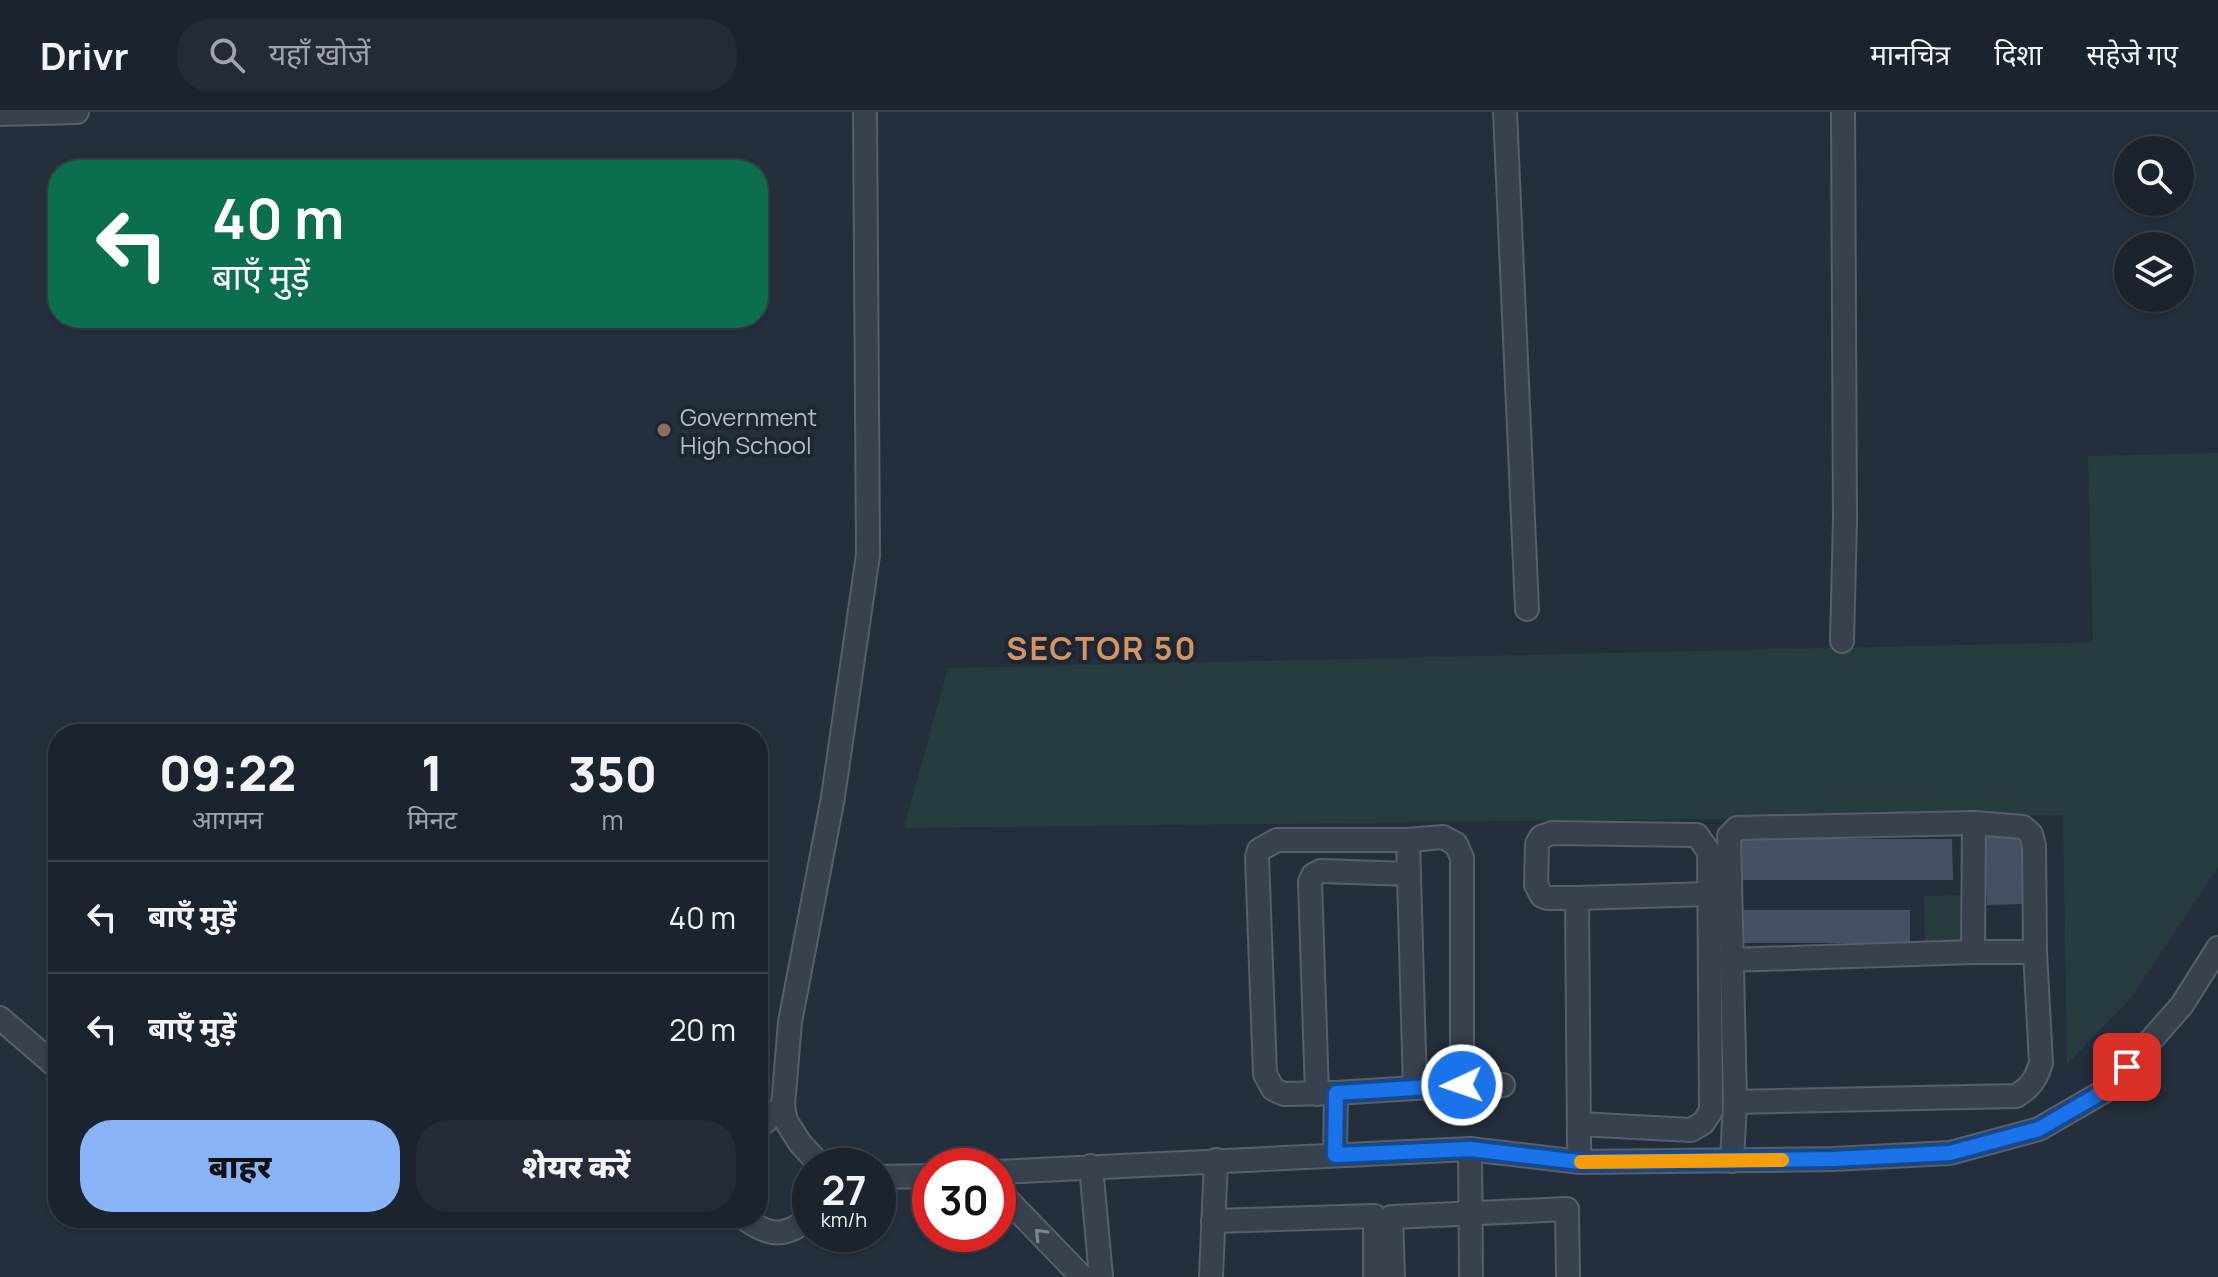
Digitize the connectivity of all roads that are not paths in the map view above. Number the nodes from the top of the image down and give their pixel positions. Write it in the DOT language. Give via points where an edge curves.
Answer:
graph roads {
  1 [pos="77,112"];
  2 [pos="865,112"];
  3 [pos="1505,112"];
  4 [pos="1843,112"];
  5 [pos="0,114"];
  6 [pos="1527,609"];
  7 [pos="1842,641"];
  8 [pos="1974,823"];
  9 [pos="1408,840"];
  10 [pos="1409,874"];
  11 [pos="1709,894"];
  12 [pos="1577,898"];
  13 [pos="2218,948"];
  14 [pos="1973,952"];
  15 [pos="2035,952"];
  16 [pos="1730,960"];
  17 [pos="0,1018"];
  18 [pos="48,1059"];
  19 [pos="1462,1085"];
  20 [pos="1503,1085"];
  21 [pos="1415,1088"];
  22 [pos="1326,1093"];
  23 [pos="1735,1102"];
  24 [pos="783,1106"];
  25 [pos="768,1119"];
  26 [pos="1579,1124"];
  27 [pos="804,1148"];
  28 [pos="1470,1149"];
  29 [pos="1335,1155"];
  30 [pos="1216,1160"];
  31 [pos="1732,1161"];
  32 [pos="1580,1162"];
  33 [pos="1091,1166"];
  34 [pos="1016,1171"];
  35 [pos="1016,1209"];
  36 [pos="1469,1212"];
  37 [pos="1213,1221"];
  38 [pos="762,1228"];
  39 [pos="792,1230"];
  40 [pos="1082,1277"];
  41 [pos="1101,1277"];
  42 [pos="1211,1277"];
  43 [pos="1375,1277"];
  44 [pos="1393,1277"];
  45 [pos="1471,1277"];
  46 [pos="1568,1277"];
  1 -- 5 [label="street"];
  2 -- 24 [label="street" via="868,555 833,797 790,1022"];
  3 -- 6 [label="street"];
  4 -- 7 [label="street"];
  8 -- 14 [label="street"];
  8 -- 15 [label="street" via="2023,827 2031,834"];
  8 -- 16 [label="street" via="1737,828 1729,836"];
  9 -- 10 [label="street"];
  9 -- 19 [label="street" via="1443,837 1456,844 1462,858"];
  9 -- 22 [label="street" via="1277,840 1259,850 1265,1074 1273,1089 1284,1094"];
  10 -- 21 [label="street"];
  10 -- 22 [label="street" via="1321,871 1310,882"];
  11 -- 12 [label="street"];
  11 -- 12 [label="street" via="1709,852 1697,835 1541,837 1536,885 1542,896"];
  11 -- 26 [label="street" via="1711,1111 1691,1130"];
  12 -- 26 [label="street"];
  13 -- 31 [label="street" via="2182,1005 2108,1089 2039,1129 1950,1153"];
  14 -- 15 [label="street"];
  14 -- 16 [label="street"];
  15 -- 23 [label="street" via="2041,1063 2036,1079 2016,1096"];
  16 -- 23 [label="street"];
  17 -- 18 [label="street"];
  19 -- 20 [label="street"];
  19 -- 21 [label="street"];
  21 -- 22 [label="street"];
  22 -- 29 [label="street"];
  23 -- 31 [label="street"];
  24 -- 25 [label="street"];
  24 -- 27 [label="street" via="786,1121"];
  26 -- 32 [label="street"];
  28 -- 29 [label="street"];
  28 -- 32 [label="street"];
  28 -- 36 [label="street"];
  29 -- 30 [label="street"];
  30 -- 33 [label="street"];
  30 -- 37 [label="street"];
  31 -- 32 [label="street"];
  33 -- 34 [label="street"];
  33 -- 41 [label="street"];
  40 -- 35 [label="street, one-way"];
  36 -- 44 [label="street" via="1391,1217"];
  36 -- 45 [label="street"];
  36 -- 46 [label="street" via="1567,1209"];
  37 -- 42 [label="street"];
  37 -- 43 [label="street" via="1375,1216"];
  38 -- 39 [label="street"];
}
